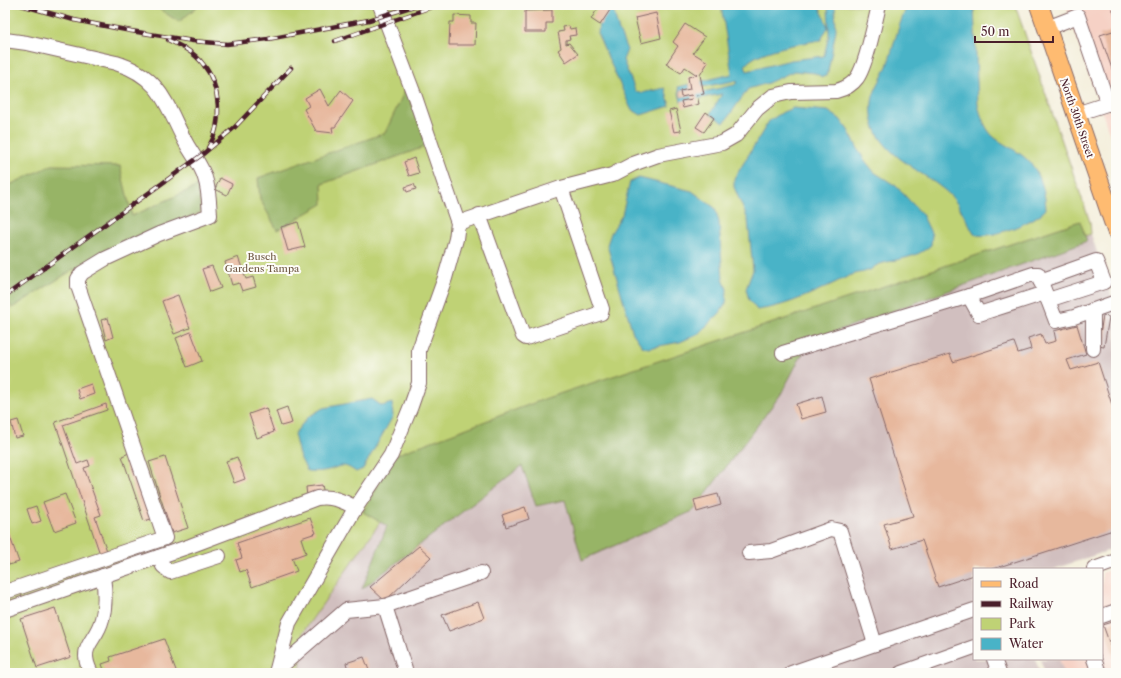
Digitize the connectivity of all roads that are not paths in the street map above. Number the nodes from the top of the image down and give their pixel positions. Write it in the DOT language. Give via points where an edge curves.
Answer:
graph roads {
  1 [pos="380,5"];
  2 [pos="879,5"];
  3 [pos="1039,5"];
  4 [pos="1077,10"];
  5 [pos="1047,28"];
  6 [pos="5,40"];
  7 [pos="1112,102"];
  8 [pos="1076,114"];
  9 [pos="561,188"];
  10 [pos="1111,197"];
  11 [pos="479,215"];
  12 [pos="458,223"];
  13 [pos="1116,230"];
  14 [pos="1045,291"];
  15 [pos="969,296"];
  16 [pos="1116,302"];
  17 [pos="1093,310"];
  18 [pos="1093,349"];
  19 [pos="783,353"];
  20 [pos="356,508"];
  21 [pos="749,553"];
  22 [pos="219,556"];
  23 [pos="159,557"];
  24 [pos="1116,561"];
  25 [pos="1097,568"];
  26 [pos="481,573"];
  27 [pos="103,576"];
  28 [pos="5,592"];
  29 [pos="384,606"];
  30 [pos="5,610"];
  31 [pos="973,610"];
  32 [pos="1116,611"];
  33 [pos="1103,616"];
  34 [pos="875,644"];
  35 [pos="973,647"];
  36 [pos="994,660"];
  37 [pos="1094,660"];
  38 [pos="276,672"];
  39 [pos="90,673"];
  40 [pos="406,673"];
  41 [pos="791,673"];
  42 [pos="901,673"];
  43 [pos="999,673"];
  44 [pos="1099,673"];
  1 -- 12 [label="street"];
  2 -- 9 [label="street" via="861,71 858,78 849,86 836,91 791,92 773,96 757,109 736,135 722,143 658,155 612,175"];
  3 -- 5 [label="main road, North 30th Street"];
  4 -- 5 [label="street"];
  4 -- 7 [label="street"];
  5 -- 8 [label="main road, North 30th Street"];
  6 -- 28 [label="street" via="116,63 127,66 147,78 161,93 205,178 210,215 165,231 118,253 82,273 78,279 78,286 165,538"];
  7 -- 8 [label="street"];
  8 -- 10 [label="main road, North 30th Street"];
  9 -- 11 [label="street"];
  9 -- 11 [label="street" via="602,309 601,313 526,338 523,336"];
  10 -- 13 [label="main road, North 30th Street"];
  11 -- 12 [label="street"];
  12 -- 20 [label="street" via="445,278 419,350 418,383 411,406 391,455"];
  14 -- 15 [label="street" via="978,314"];
  14 -- 15 [label="street" via="1038,274 1033,274"];
  14 -- 17 [label="street" via="1056,321"];
  15 -- 19 [label="street"];
  16 -- 17 [label="street"];
  17 -- 18 [label="street"];
  20 -- 23 [label="street" via="336,498 317,498"];
  20 -- 38 [label="street" via="289,623"];
  21 -- 34 [label="street" via="772,551 831,529 840,531"];
  22 -- 23 [label="street" via="170,572 163,566"];
  23 -- 27 [label="street"];
  24 -- 25 [label="street"];
  26 -- 29 [label="street"];
  27 -- 30 [label="street"];
  27 -- 39 [label="street" via="105,594 102,619 87,646 85,655"];
  29 -- 38 [label="street" via="346,610"];
  29 -- 40 [label="street"];
  31 -- 34 [label="street"];
  32 -- 33 [label="street"];
  34 -- 41 [label="street"];
  35 -- 42 [label="street"];
  36 -- 43 [label="street"];
  37 -- 44 [label="street"];
}
